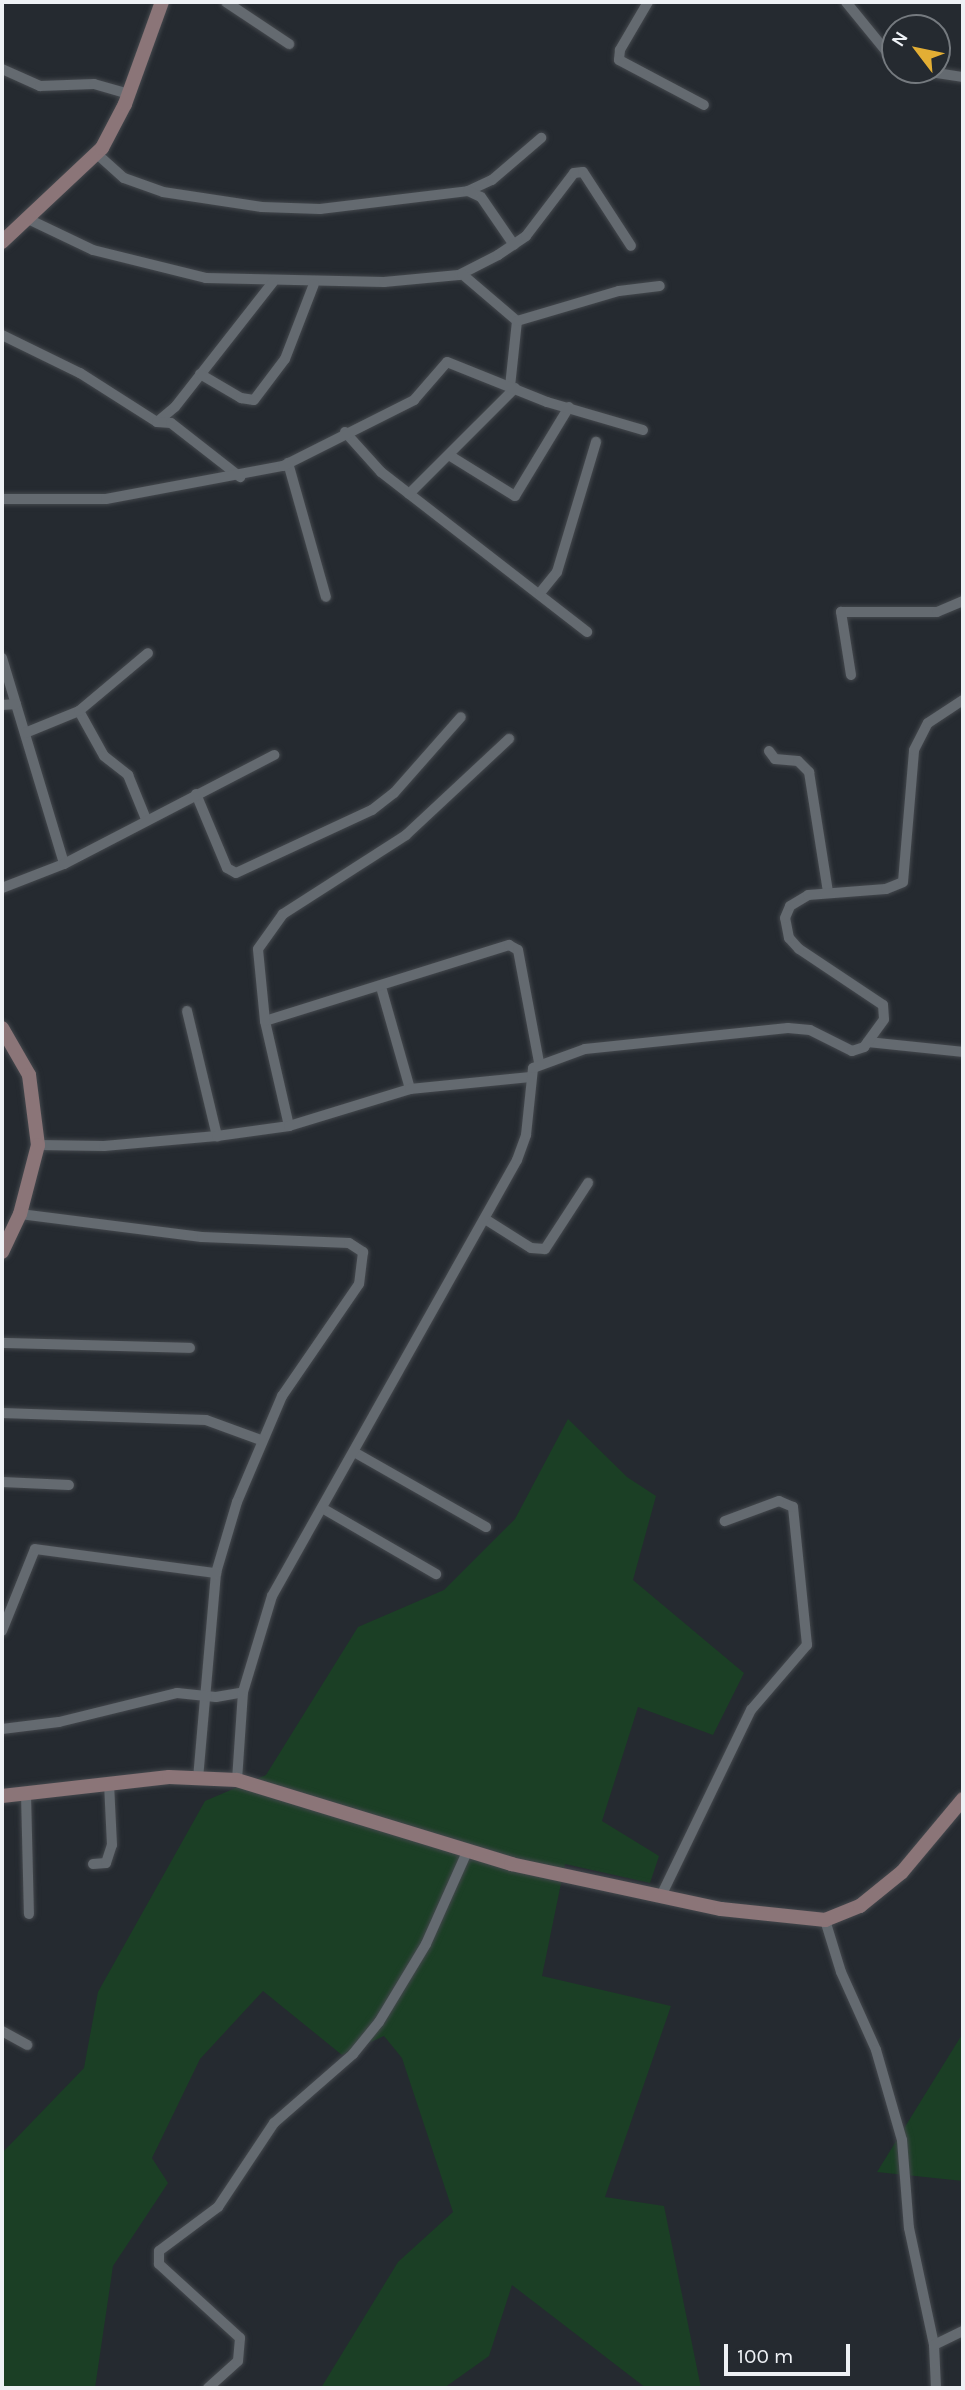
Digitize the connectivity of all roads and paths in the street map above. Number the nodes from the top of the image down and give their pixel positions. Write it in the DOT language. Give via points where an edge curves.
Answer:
graph roads {
  1 [pos="158,2"];
  2 [pos="226,2"];
  3 [pos="648,2"];
  4 [pos="846,2"];
  5 [pos="289,44"];
  6 [pos="881,45"];
  7 [pos="2,69"];
  8 [pos="128,94"];
  9 [pos="704,105"];
  10 [pos="541,138"];
  11 [pos="97,154"];
  12 [pos="468,191"];
  13 [pos="28,219"];
  14 [pos="2,242"];
  15 [pos="514,245"];
  16 [pos="631,246"];
  17 [pos="462,274"];
  18 [pos="272,282"];
  19 [pos="314,284"];
  20 [pos="660,286"];
  21 [pos="517,321"];
  22 [pos="2,335"];
  23 [pos="200,374"];
  24 [pos="512,387"];
  25 [pos="569,407"];
  26 [pos="157,422"];
  27 [pos="643,430"];
  28 [pos="345,432"];
  29 [pos="596,442"];
  30 [pos="452,457"];
  31 [pos="288,463"];
  32 [pos="240,477"];
  33 [pos="409,494"];
  34 [pos="2,499"];
  35 [pos="540,593"];
  36 [pos="326,597"];
  37 [pos="963,601"];
  38 [pos="587,632"];
  39 [pos="148,653"];
  40 [pos="2,658"];
  41 [pos="851,675"];
  42 [pos="963,700"];
  43 [pos="16,704"];
  44 [pos="2,705"];
  45 [pos="79,711"];
  46 [pos="461,717"];
  47 [pos="25,733"];
  48 [pos="509,739"];
  49 [pos="769,751"];
  50 [pos="274,755"];
  51 [pos="196,794"];
  52 [pos="146,819"];
  53 [pos="64,863"];
  54 [pos="2,888"];
  55 [pos="828,892"];
  56 [pos="381,987"];
  57 [pos="187,1011"];
  58 [pos="265,1021"];
  59 [pos="2,1028"];
  60 [pos="868,1042"];
  61 [pos="963,1052"];
  62 [pos="539,1062"];
  63 [pos="530,1077"];
  64 [pos="410,1089"];
  65 [pos="289,1126"];
  66 [pos="217,1136"];
  67 [pos="38,1145"];
  68 [pos="588,1183"];
  69 [pos="20,1214"];
  70 [pos="485,1219"];
  71 [pos="2,1252"];
  72 [pos="2,1343"];
  73 [pos="190,1348"];
  74 [pos="2,1413"];
  75 [pos="261,1440"];
  76 [pos="354,1452"];
  77 [pos="2,1482"];
  78 [pos="69,1485"];
  79 [pos="322,1508"];
  80 [pos="725,1521"];
  81 [pos="486,1527"];
  82 [pos="216,1573"];
  83 [pos="436,1574"];
  84 [pos="2,1631"];
  85 [pos="243,1692"];
  86 [pos="205,1695"];
  87 [pos="2,1729"];
  88 [pos="198,1777"];
  89 [pos="237,1780"];
  90 [pos="108,1784"];
  91 [pos="26,1794"];
  92 [pos="2,1796"];
  93 [pos="963,1799"];
  94 [pos="467,1852"];
  95 [pos="93,1864"];
  96 [pos="660,1896"];
  97 [pos="29,1914"];
  98 [pos="825,1920"];
  99 [pos="2,2031"];
  100 [pos="27,2045"];
  101 [pos="963,2331"];
  102 [pos="934,2345"];
  103 [pos="208,2388"];
  104 [pos="936,2388"];
  1 -- 8 [label="street"];
  2 -- 5 [label="street"];
  3 -- 9 [label="street" via="620,50 620,60"];
  4 -- 6 [label="street"];
  7 -- 8 [label="street" via="40,86 94,84"];
  8 -- 11 [label="street"];
  10 -- 12 [label="street" via="492,180"];
  11 -- 12 [label="street" via="124,178 163,192 261,207 368,205"];
  11 -- 13 [label="street"];
  12 -- 15 [label="street" via="481,197"];
  13 -- 14 [label="street"];
  13 -- 18 [label="street" via="93,250 206,278"];
  15 -- 16 [label="street" via="547,213 574,173 583,172"];
  15 -- 17 [label="street"];
  17 -- 19 [label="street"];
  17 -- 21 [label="street"];
  18 -- 19 [label="street"];
  18 -- 23 [label="street"];
  19 -- 23 [label="street" via="285,359 254,400 241,398"];
  20 -- 21 [label="street" via="619,291"];
  21 -- 24 [label="street"];
  22 -- 26 [label="street" via="80,373"];
  23 -- 26 [label="street"];
  24 -- 25 [label="street"];
  24 -- 28 [label="street" via="447,362 414,400"];
  24 -- 30 [label="street"];
  25 -- 27 [label="street"];
  25 -- 30 [label="street" via="515,496"];
  26 -- 32 [label="street" via="171,423"];
  28 -- 31 [label="street"];
  28 -- 33 [label="street"];
  29 -- 35 [label="street" via="557,572"];
  30 -- 33 [label="street"];
  31 -- 32 [label="street"];
  31 -- 36 [label="street"];
  32 -- 34 [label="street" via="106,499"];
  33 -- 35 [label="street"];
  35 -- 38 [label="street"];
  37 -- 41 [label="street" via="937,612 841,612"];
  39 -- 45 [label="street"];
  40 -- 43 [label="street"];
  42 -- 55 [label="street" via="928,723 914,750 903,882 886,888"];
  43 -- 44 [label="street"];
  43 -- 47 [label="street"];
  45 -- 47 [label="street"];
  45 -- 52 [label="street" via="104,756 128,775"];
  46 -- 51 [label="street" via="394,793 372,810 236,873 227,868"];
  47 -- 53 [label="street"];
  48 -- 58 [label="street" via="406,835 283,914 258,949"];
  49 -- 55 [label="street" via="775,759 798,761 809,772"];
  50 -- 51 [label="street"];
  51 -- 52 [label="street"];
  52 -- 53 [label="street"];
  53 -- 54 [label="street"];
  55 -- 60 [label="street" via="798,899 785,926 789,938 816,963 883,1005 884,1019"];
  56 -- 58 [label="street"];
  56 -- 62 [label="street" via="509,945 519,950"];
  56 -- 64 [label="street"];
  57 -- 66 [label="street"];
  58 -- 65 [label="street"];
  59 -- 67 [label="street" via="29,1075"];
  60 -- 61 [label="street"];
  60 -- 62 [label="street" via="852,1051 810,1030 788,1028 585,1049"];
  62 -- 63 [label="street"];
  63 -- 64 [label="street"];
  63 -- 70 [label="street" via="523,1147"];
  64 -- 65 [label="street"];
  65 -- 66 [label="street"];
  66 -- 67 [label="street" via="104,1146"];
  67 -- 69 [label="street"];
  68 -- 70 [label="street" via="545,1249 531,1248"];
  69 -- 71 [label="street"];
  69 -- 75 [label="street" via="202,1237 357,1245 365,1259 359,1284 282,1396"];
  70 -- 76 [label="street"];
  72 -- 73 [label="street"];
  74 -- 75 [label="street" via="206,1420"];
  75 -- 82 [label="street"];
  76 -- 79 [label="street"];
  76 -- 81 [label="street"];
  77 -- 78 [label="street"];
  79 -- 83 [label="street"];
  79 -- 85 [label="street" via="272,1596"];
  80 -- 96 [label="street" via="779,1501 793,1507 807,1645 751,1710"];
  82 -- 84 [label="street" via="35,1549"];
  82 -- 86 [label="street"];
  85 -- 86 [label="street"];
  85 -- 89 [label="street"];
  86 -- 87 [label="street" via="144,1698 59,1722"];
  86 -- 88 [label="street"];
  88 -- 89 [label="street"];
  88 -- 90 [label="street"];
  89 -- 94 [label="street"];
  90 -- 91 [label="street"];
  90 -- 95 [label="street" via="113,1845 106,1863"];
  91 -- 92 [label="street"];
  91 -- 97 [label="street"];
  93 -- 98 [label="street" via="902,1871 860,1906"];
  94 -- 96 [label="street"];
  94 -- 103 [label="street" via="426,1944 379,2022 354,2054 274,2123 218,2207 159,2251 159,2264 240,2338 238,2361"];
  96 -- 98 [label="street" via="771,1918"];
  98 -- 102 [label="street" via="841,1972 876,2050 902,2140 909,2228"];
  99 -- 100 [label="street"];
  101 -- 102 [label="street"];
  102 -- 104 [label="street"];
}
